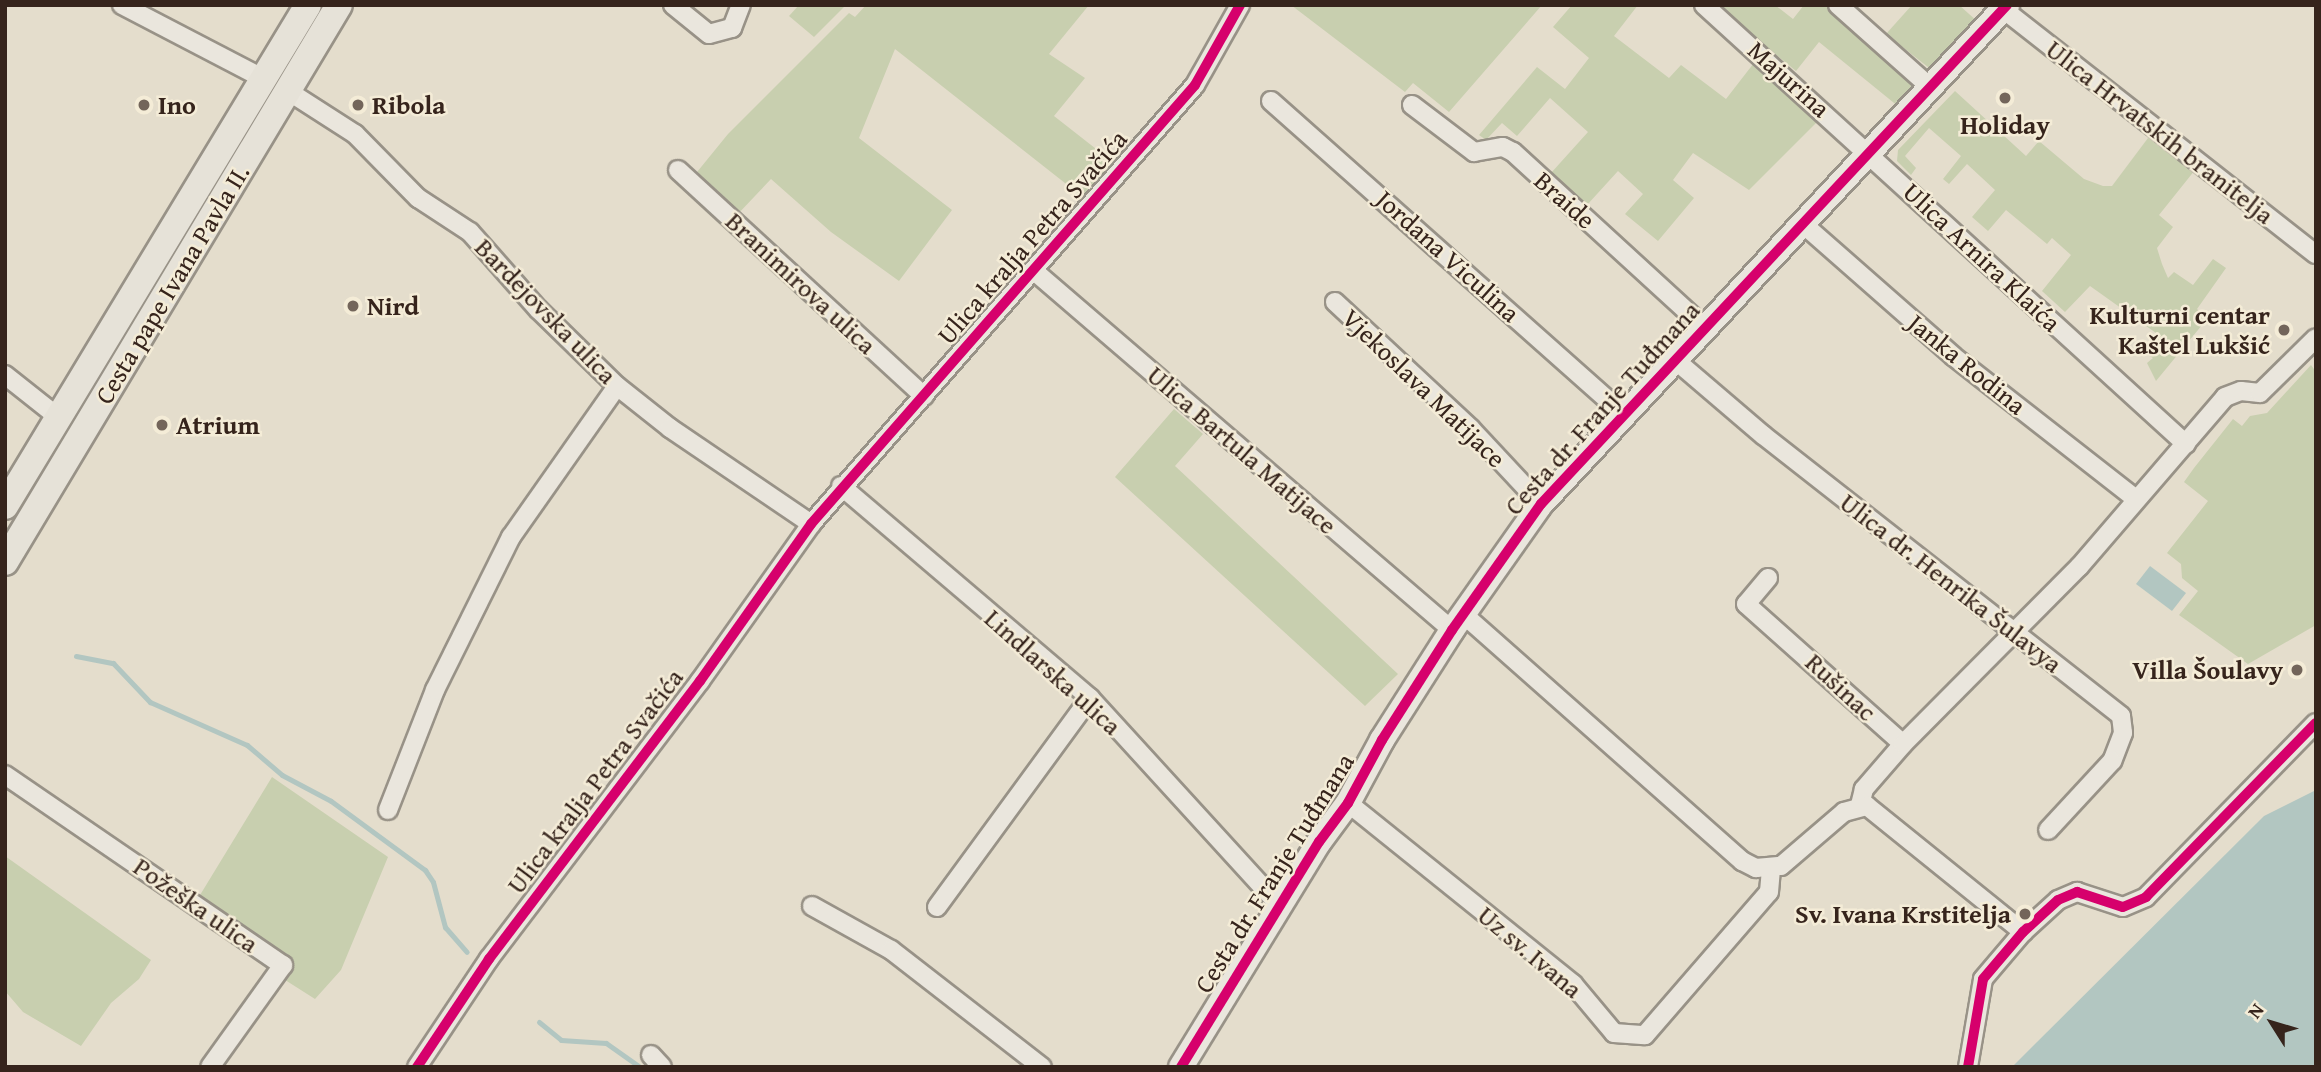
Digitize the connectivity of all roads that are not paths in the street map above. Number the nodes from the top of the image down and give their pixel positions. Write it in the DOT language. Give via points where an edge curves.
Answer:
graph roads {
  1 [pos="122,5"];
  2 [pos="308,5"];
  3 [pos="339,5"];
  4 [pos="673,5"];
  5 [pos="741,5"];
  6 [pos="1240,5"];
  7 [pos="1704,5"];
  8 [pos="1838,5"];
  9 [pos="2005,7"];
  10 [pos="264,79"];
  11 [pos="1931,88"];
  12 [pos="288,91"];
  13 [pos="1271,101"];
  14 [pos="1412,105"];
  15 [pos="1872,154"];
  16 [pos="678,170"];
  17 [pos="1803,224"];
  18 [pos="2316,254"];
  19 [pos="1033,270"];
  20 [pos="1335,302"];
  21 [pos="1704,327"];
  22 [pos="2316,338"];
  23 [pos="1674,359"];
  24 [pos="5,374"];
  25 [pos="617,386"];
  26 [pos="924,396"];
  27 [pos="1623,413"];
  28 [pos="58,417"];
  29 [pos="2186,444"];
  30 [pos="841,486"];
  31 [pos="2135,498"];
  32 [pos="1541,504"];
  33 [pos="5,506"];
  34 [pos="811,524"];
  35 [pos="5,562"];
  36 [pos="1768,578"];
  37 [pos="1457,622"];
  38 [pos="2014,632"];
  39 [pos="1090,698"];
  40 [pos="2316,723"];
  41 [pos="1903,744"];
  42 [pos="5,775"];
  43 [pos="1348,803"];
  44 [pos="1860,805"];
  45 [pos="388,810"];
  46 [pos="2048,830"];
  47 [pos="1771,869"];
  48 [pos="813,905"];
  49 [pos="1279,905"];
  50 [pos="937,907"];
  51 [pos="2023,932"];
  52 [pos="210,1067"];
  53 [pos="417,1067"];
  54 [pos="1042,1067"];
  55 [pos="1181,1067"];
  56 [pos="1968,1067"];
  1 -- 10 [label="street"];
  2 -- 10 [label="main road, Cesta pape Ivana Pavla II."];
  3 -- 12 [label="main road, Cesta pape Ivana Pavla II."];
  4 -- 5 [label="street" via="709,34 732,28"];
  6 -- 19 [label="street, Ulica kralja Petra Svačića" via="1195,85"];
  7 -- 15 [label="street, Majurina"];
  8 -- 11 [label="street"];
  9 -- 11 [label="main road, Cesta dr. Franje Tuđmana"];
  9 -- 18 [label="street, Ulica Hrvatskih branitelja"];
  10 -- 28 [label="main road, Cesta pape Ivana Pavla II."];
  11 -- 15 [label="main road, Cesta dr. Franje Tuđmana"];
  12 -- 25 [label="street, Bardejovska ulica" via="355,134 418,198 470,232 538,309"];
  12 -- 35 [label="main road, Cesta pape Ivana Pavla II."];
  13 -- 27 [label="street, Jordana Viculina"];
  14 -- 21 [label="street, Braide" via="1474,152 1503,147 1513,152"];
  15 -- 17 [label="main road, Cesta dr. Franje Tuđmana"];
  15 -- 29 [label="street, Ulica Arnira Klaića"];
  16 -- 26 [label="street, Branimirova ulica"];
  17 -- 21 [label="main road, Cesta dr. Franje Tuđmana"];
  17 -- 31 [label="street, Janka Rodina" via="1953,356"];
  19 -- 26 [label="street, Ulica kralja Petra Svačića"];
  19 -- 37 [label="street, Ulica Bartula Matijace"];
  20 -- 32 [label="street, Vjekoslava Matijace" via="1471,429"];
  21 -- 23 [label="main road, Cesta dr. Franje Tuđmana"];
  22 -- 29 [label="street" via="2260,393 2241,391 2225,397"];
  23 -- 27 [label="main road, Cesta dr. Franje Tuđmana"];
  23 -- 38 [label="street, Ulica dr. Henrika Šulavya" via="1763,435"];
  24 -- 28 [label="street"];
  25 -- 34 [label="street, Bardejovska ulica" via="670,428"];
  25 -- 45 [label="street" via="511,537 435,690"];
  26 -- 30 [label="street, Ulica kralja Petra Svačića"];
  27 -- 32 [label="main road, Cesta dr. Franje Tuđmana"];
  28 -- 33 [label="main road, Cesta pape Ivana Pavla II."];
  29 -- 31 [label="street"];
  30 -- 34 [label="street"];
  30 -- 39 [label="street, Lindlarska ulica"];
  31 -- 38 [label="street" via="2079,567"];
  32 -- 37 [label="main road, Cesta dr. Franje Tuđmana"];
  34 -- 53 [label="street, Ulica kralja Petra Svačića" via="700,681 489,960"];
  36 -- 41 [label="street, Rušinac" via="1746,604"];
  37 -- 43 [label="main road, Cesta dr. Franje Tuđmana"];
  37 -- 47 [label="street" via="1742,861"];
  38 -- 41 [label="street"];
  38 -- 46 [label="street, Ulica dr. Henrika Šulavya" via="2121,716 2123,733 2112,761"];
  39 -- 49 [label="street, Lindlarska ulica"];
  39 -- 50 [label="street"];
  40 -- 51 [label="street" via="2146,897 2123,907 2077,892 2057,900"];
  41 -- 44 [label="street" via="1864,789"];
  42 -- 52 [label="street, Požeška ulica" via="283,965"];
  43 -- 47 [label="street, Uz sv. Ivana" via="1573,984 1614,1033 1645,1035 1769,892"];
  43 -- 49 [label="main road, Cesta dr. Franje Tuđmana"];
  44 -- 47 [label="street" via="1844,812"];
  44 -- 51 [label="street" via="1880,813"];
  48 -- 54 [label="street" via="891,950"];
  49 -- 55 [label="main road, Cesta dr. Franje Tuđmana"];
  51 -- 56 [label="street" via="1983,979"];
}
